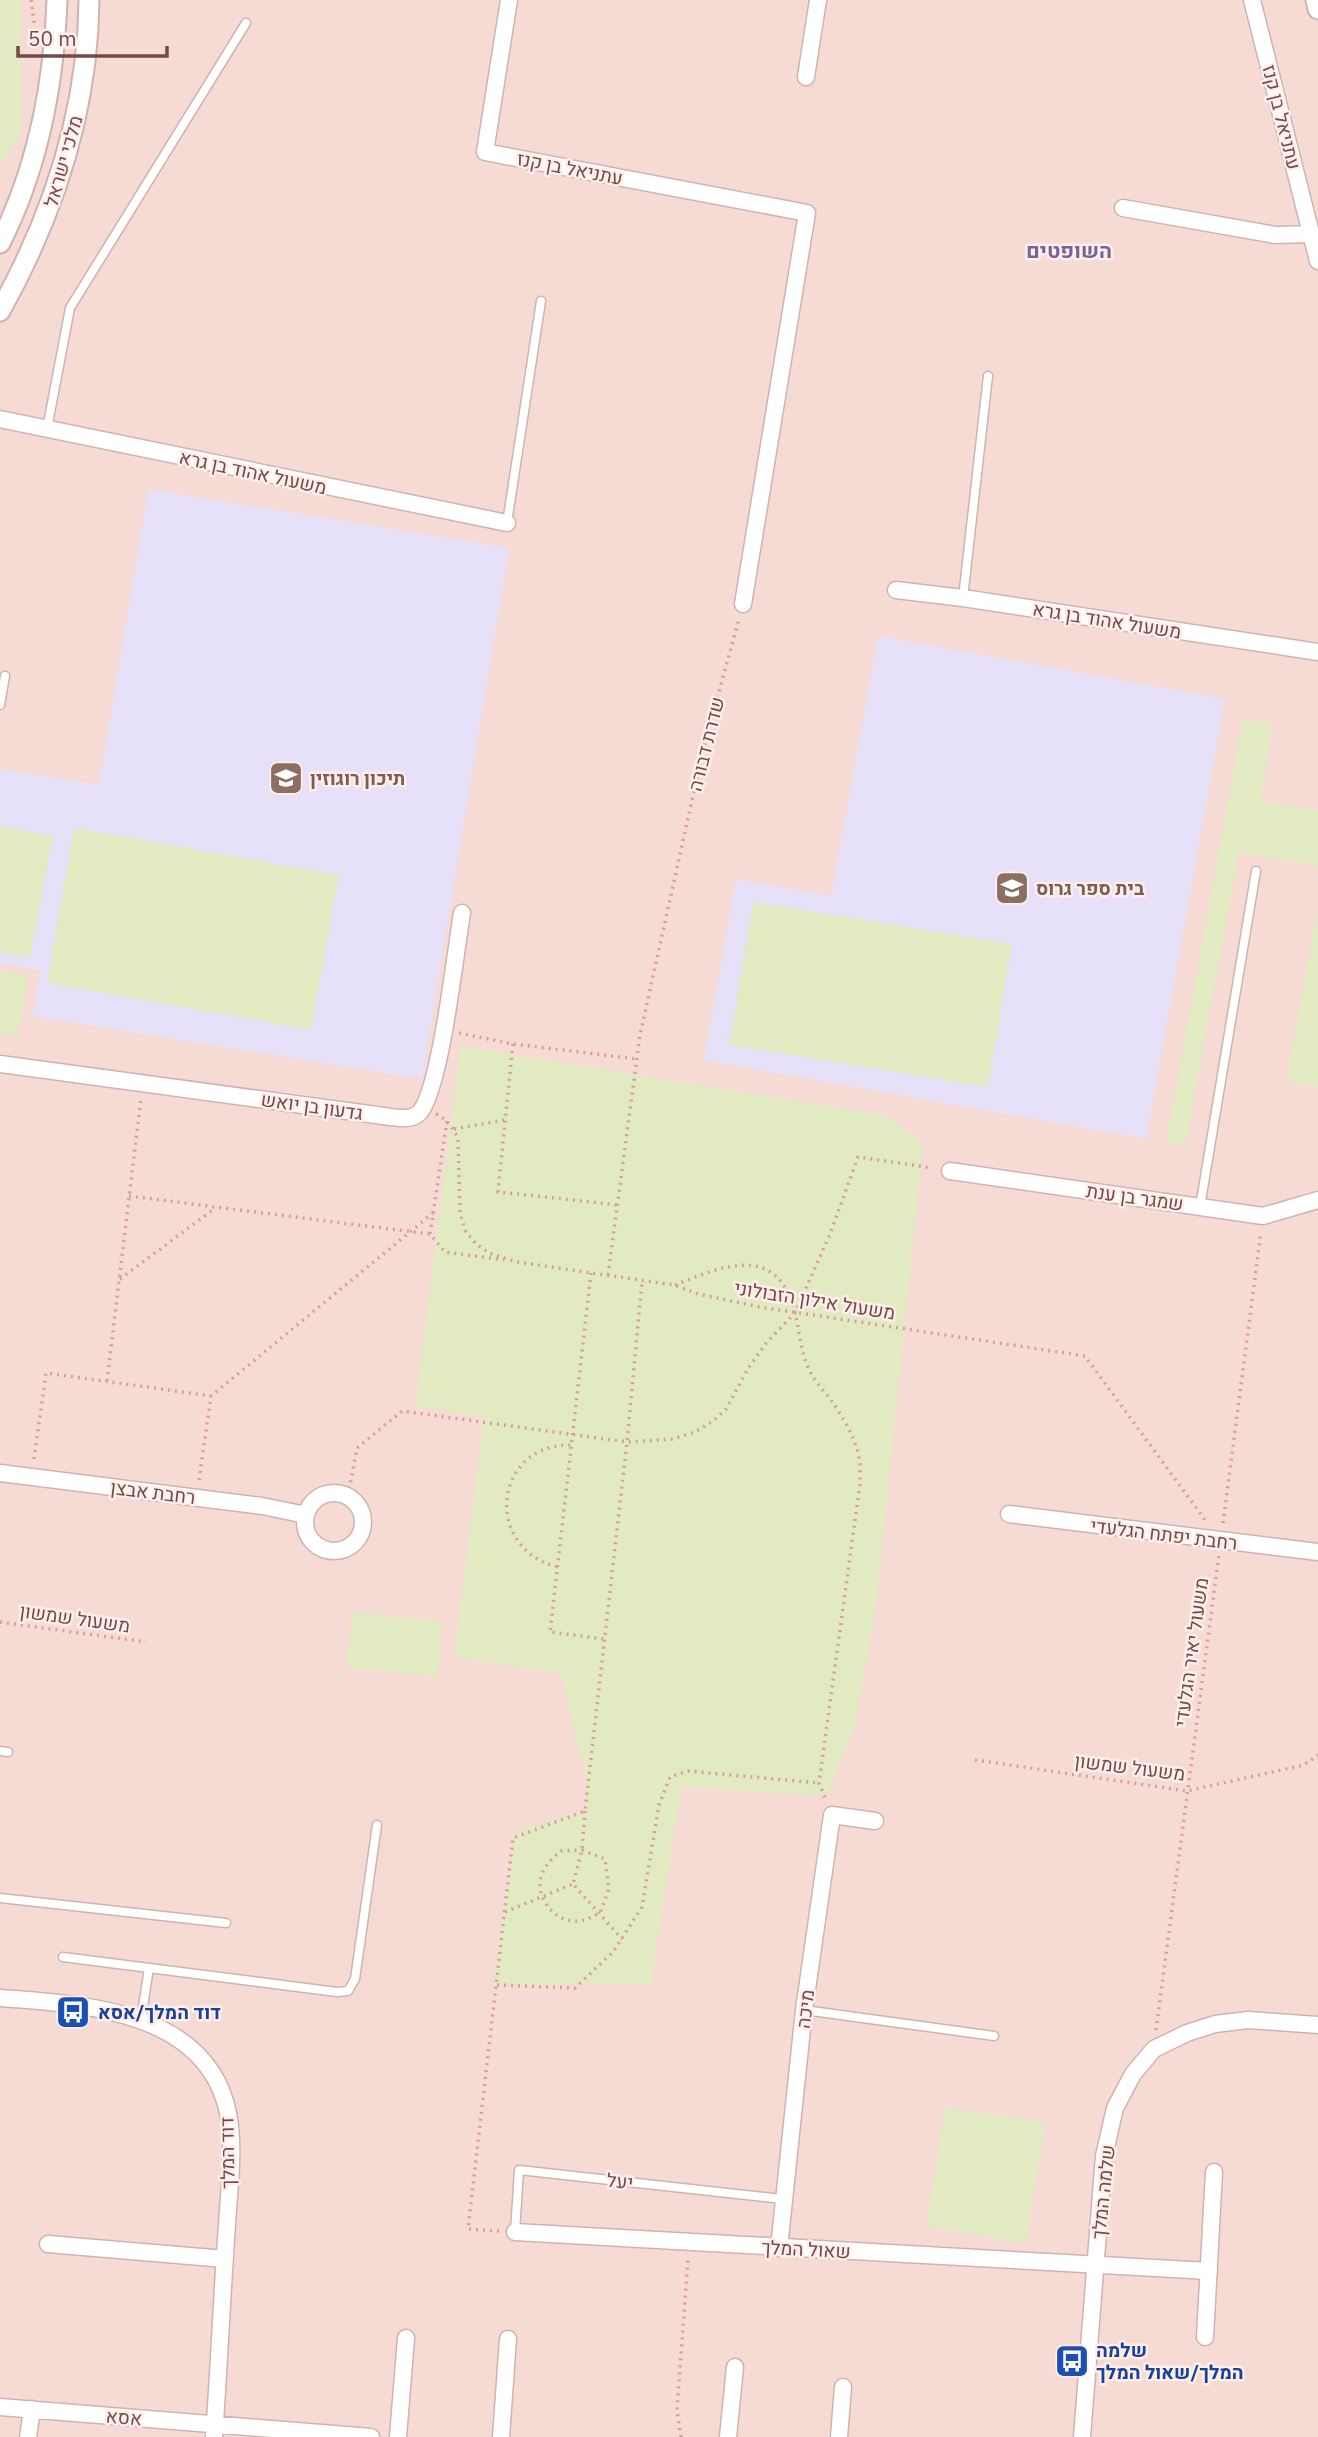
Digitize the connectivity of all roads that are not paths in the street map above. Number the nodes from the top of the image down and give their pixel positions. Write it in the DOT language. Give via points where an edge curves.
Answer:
graph roads {
  1 [pos="57,0"];
  2 [pos="89,0"];
  3 [pos="509,0"];
  4 [pos="818,0"];
  5 [pos="1252,0"];
  6 [pos="1316,0"];
  7 [pos="1318,9"];
  8 [pos="246,23"];
  9 [pos="806,77"];
  10 [pos="1123,208"];
  11 [pos="1311,234"];
  12 [pos="0,243"];
  13 [pos="1318,261"];
  14 [pos="541,301"];
  15 [pos="0,311"];
  16 [pos="988,376"];
  17 [pos="0,419"];
  18 [pos="47,429"];
  19 [pos="507,523"];
  20 [pos="896,590"];
  21 [pos="963,598"];
  22 [pos="743,604"];
  23 [pos="1318,652"];
  24 [pos="5,676"];
  25 [pos="0,705"];
  26 [pos="1256,871"];
  27 [pos="462,913"];
  28 [pos="0,1064"];
  29 [pos="950,1171"];
  30 [pos="1318,1200"];
  31 [pos="1200,1207"];
  32 [pos="0,1472"];
  33 [pos="1009,1514"];
  34 [pos="306,1515"];
  35 [pos="1318,1552"];
  36 [pos="875,1821"];
  37 [pos="377,1825"];
  38 [pos="0,1898"];
  39 [pos="226,1923"];
  40 [pos="63,1957"];
  41 [pos="149,1968"];
  42 [pos="0,1998"];
  43 [pos="804,2010"];
  44 [pos="141,2019"];
  45 [pos="1318,2025"];
  46 [pos="994,2036"];
  47 [pos="1214,2172"];
  48 [pos="783,2199"];
  49 [pos="515,2232"];
  50 [pos="48,2244"];
  51 [pos="779,2248"];
  52 [pos="225,2259"];
  53 [pos="1096,2265"];
  54 [pos="1209,2271"];
  55 [pos="1205,2337"];
  56 [pos="406,2338"];
  57 [pos="508,2339"];
  58 [pos="735,2367"];
  59 [pos="843,2387"];
  60 [pos="0,2407"];
  61 [pos="32,2409"];
  62 [pos="214,2431"];
  63 [pos="343,2436"];
  64 [pos="28,2437"];
  65 [pos="371,2437"];
  66 [pos="398,2437"];
  67 [pos="501,2437"];
  68 [pos="728,2437"];
  69 [pos="839,2437"];
  70 [pos="1082,2437"];
  1 -- 12 [label="street, מלכי ישראל" via="42,125"];
  2 -- 15 [label="street, מלכי ישראל" via="85,69 63,171 45,221"];
  3 -- 22 [label="street, עתניאל בן קנז" via="485,152 807,213"];
  4 -- 9 [label="street"];
  5 -- 11 [label="street, עתניאל בן קנז"];
  6 -- 7 [label="street"];
  8 -- 18 [label="lane" via="70,308"];
  10 -- 11 [label="street" via="1275,235"];
  11 -- 13 [label="street, עתניאל בן קנז"];
  14 -- 19 [label="lane"];
  16 -- 21 [label="lane"];
  17 -- 18 [label="street, משעול אהוד בן גרא"];
  18 -- 19 [label="street, משעול אהוד בן גרא"];
  20 -- 21 [label="street, משעול אהוד בן גרא"];
  21 -- 23 [label="street, משעול אהוד בן גרא"];
  24 -- 25 [label="lane"];
  26 -- 31 [label="lane"];
  27 -- 28 [label="street, גדעון בן יואש" via="434,1078 423,1107 412,1117"];
  29 -- 31 [label="street, שמגר בן ענת"];
  30 -- 31 [label="street, שמגר בן ענת" via="1263,1216"];
  32 -- 34 [label="street, רחבת אבצן"];
  33 -- 35 [label="street, רחבת יפתח הגלעדי"];
  34 -- 34 [label="street" via="320,1496 334,1493 348,1496 359,1506 364,1525 359,1539 334,1552 316,1546 307,1534"];
  36 -- 43 [label="street, מיכה" via="832,1815"];
  37 -- 41 [label="lane" via="355,1979 348,1991"];
  38 -- 39 [label="lane"];
  40 -- 41 [label="lane"];
  41 -- 44 [label="lane"];
  42 -- 44 [label="street, דוד המלך" via="75,2004"];
  43 -- 46 [label="lane"];
  43 -- 48 [label="street, מיכה"];
  44 -- 52 [label="street, דוד המלך" via="197,2055 228,2112"];
  45 -- 53 [label="street, שלמה המלך" via="1248,2020 1215,2024 1154,2049 1133,2074 1115,2108 1104,2156"];
  47 -- 54 [label="street"];
  48 -- 49 [label="lane, יעל" via="519,2170"];
  48 -- 51 [label="street, מיכה"];
  49 -- 51 [label="street, שאול המלך"];
  50 -- 52 [label="street"];
  51 -- 53 [label="street, שאול המלך"];
  52 -- 62 [label="street, דוד המלך"];
  53 -- 54 [label="street, שלמה המלך"];
  53 -- 70 [label="street, שלמה המלך"];
  54 -- 55 [label="street"];
  56 -- 66 [label="street"];
  57 -- 67 [label="street"];
  58 -- 68 [label="street"];
  59 -- 69 [label="street"];
  60 -- 61 [label="street, אסא"];
  61 -- 62 [label="street, אסא"];
  61 -- 64 [label="street"];
  62 -- 63 [label="street, אסא"];
  63 -- 65 [label="street, אסא"];
}
